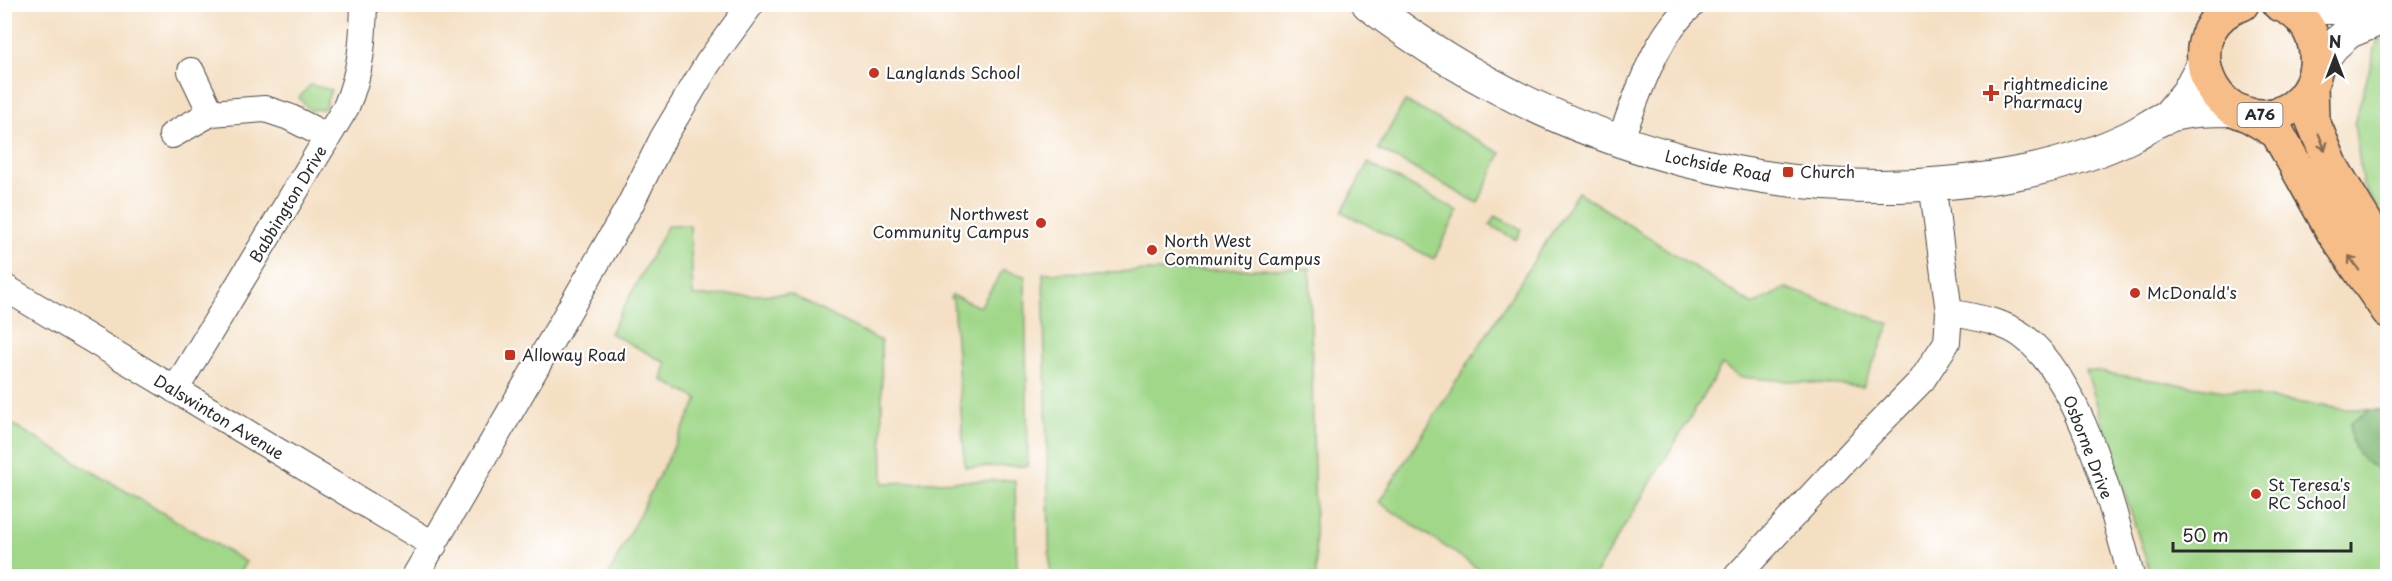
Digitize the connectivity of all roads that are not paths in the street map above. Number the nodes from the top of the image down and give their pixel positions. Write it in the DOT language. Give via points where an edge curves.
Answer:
graph roads {
  1 [pos="364,4"];
  2 [pos="751,4"];
  3 [pos="1368,4"];
  4 [pos="1692,4"];
  5 [pos="2205,4"];
  6 [pos="2242,4"];
  7 [pos="2387,4"];
  8 [pos="2283,6"];
  9 [pos="2388,10"];
  10 [pos="2388,16"];
  11 [pos="2205,50"];
  12 [pos="191,71"];
  13 [pos="2314,76"];
  14 [pos="210,113"];
  15 [pos="2242,113"];
  16 [pos="2166,118"];
  17 [pos="172,135"];
  18 [pos="328,137"];
  19 [pos="1619,142"];
  20 [pos="1932,183"];
  21 [pos="2388,259"];
  22 [pos="4,287"];
  23 [pos="2388,311"];
  24 [pos="1949,312"];
  25 [pos="175,390"];
  26 [pos="434,545"];
  27 [pos="415,576"];
  28 [pos="1737,576"];
  29 [pos="2131,576"];
  1 -- 18 [label="street, Babbington Drive" via="363,53 357,81"];
  2 -- 26 [label="street" via="708,63 663,138 630,205"];
  3 -- 19 [label="street, Lochside Road" via="1402,31 1534,108"];
  4 -- 19 [label="street" via="1660,45"];
  5 -- 11 [label="highway, A76"];
  6 -- 11 [label="highway" via="2223,15"];
  7 -- 9 [label="street"];
  8 -- 10 [label="street" via="2366,8"];
  8 -- 13 [label="highway" via="2301,17 2311,30 2317,48"];
  10 -- 13 [label="street" via="2349,32 2333,46"];
  11 -- 15 [label="highway, A76" via="2208,82 2219,99"];
  11 -- 16 [label="street, Lochside Road" via="2187,93"];
  12 -- 14 [label="street"];
  13 -- 15 [label="highway, A76" via="2299,101 2283,112 2266,116"];
  13 -- 21 [label="highway, one-way" via="2312,119 2332,166"];
  14 -- 17 [label="street"];
  14 -- 18 [label="street" via="265,109"];
  15 -- 16 [label="street, Lochside Road" via="2206,110"];
  23 -- 15 [label="highway, A76, one-way" via="2333,232 2277,132"];
  16 -- 20 [label="street, Lochside Road" via="2072,161"];
  18 -- 25 [label="street, Babbington Drive"];
  19 -- 20 [label="street, Lochside Road" via="1699,165 1777,178 1852,184"];
  20 -- 24 [label="street"];
  22 -- 25 [label="street, Dalswinton Avenue"];
  24 -- 28 [label="street" via="1947,342 1922,380"];
  24 -- 29 [label="street, Osborne Drive" via="1986,320 2022,335 2053,365 2080,418 2116,519"];
  25 -- 26 [label="street, Dalswinton Avenue"];
  26 -- 27 [label="street"];
}
